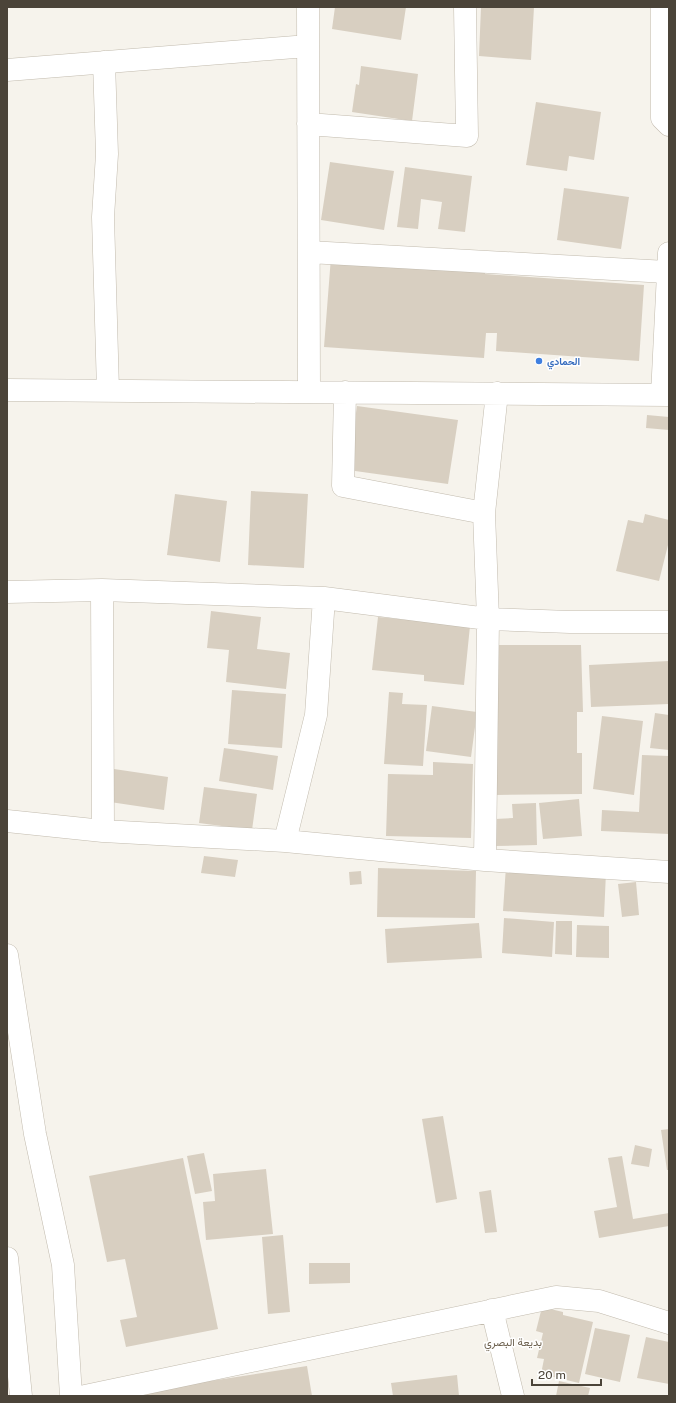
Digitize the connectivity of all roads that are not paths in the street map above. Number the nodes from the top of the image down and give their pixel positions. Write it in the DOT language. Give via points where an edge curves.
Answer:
graph roads {
  1 [pos="308,7"];
  2 [pos="465,7"];
  3 [pos="662,7"];
  4 [pos="308,46"];
  5 [pos="104,62"];
  6 [pos="7,70"];
  7 [pos="308,124"];
  8 [pos="669,125"];
  9 [pos="309,252"];
  10 [pos="668,262"];
  11 [pos="7,390"];
  12 [pos="108,390"];
  13 [pos="309,392"];
  14 [pos="345,392"];
  15 [pos="497,393"];
  16 [pos="666,395"];
  17 [pos="484,513"];
  18 [pos="102,590"];
  19 [pos="7,592"];
  20 [pos="324,598"];
  21 [pos="488,619"];
  22 [pos="669,622"];
  23 [pos="7,821"];
  24 [pos="103,830"];
  25 [pos="285,841"];
  26 [pos="485,860"];
  27 [pos="669,872"];
  28 [pos="7,955"];
  29 [pos="7,1258"];
  30 [pos="492,1310"];
  31 [pos="669,1323"];
  32 [pos="21,1396"];
  33 [pos="71,1396"];
  34 [pos="85,1396"];
  35 [pos="513,1396"];
  1 -- 4 [label="street"];
  2 -- 7 [label="street" via="467,136"];
  3 -- 8 [label="street" via="662,118"];
  4 -- 5 [label="street"];
  4 -- 7 [label="street"];
  5 -- 6 [label="street"];
  5 -- 12 [label="street" via="106,154 103,217"];
  7 -- 9 [label="street"];
  9 -- 10 [label="street"];
  9 -- 13 [label="street"];
  10 -- 16 [label="street"];
  11 -- 12 [label="street"];
  12 -- 13 [label="street"];
  13 -- 14 [label="street"];
  14 -- 15 [label="street"];
  14 -- 17 [label="street" via="343,486"];
  15 -- 16 [label="street"];
  15 -- 17 [label="street"];
  17 -- 21 [label="street"];
  18 -- 19 [label="street"];
  18 -- 20 [label="street"];
  18 -- 24 [label="street"];
  20 -- 21 [label="street"];
  20 -- 25 [label="street" via="316,715"];
  21 -- 22 [label="street"];
  21 -- 26 [label="street"];
  23 -- 24 [label="street"];
  24 -- 25 [label="street"];
  25 -- 26 [label="street"];
  26 -- 27 [label="street"];
  28 -- 33 [label="street" via="35,1134 63,1265"];
  29 -- 32 [label="street"];
  30 -- 31 [label="street" via="556,1297 599,1301"];
  30 -- 34 [label="street"];
  30 -- 35 [label="street"];
}
